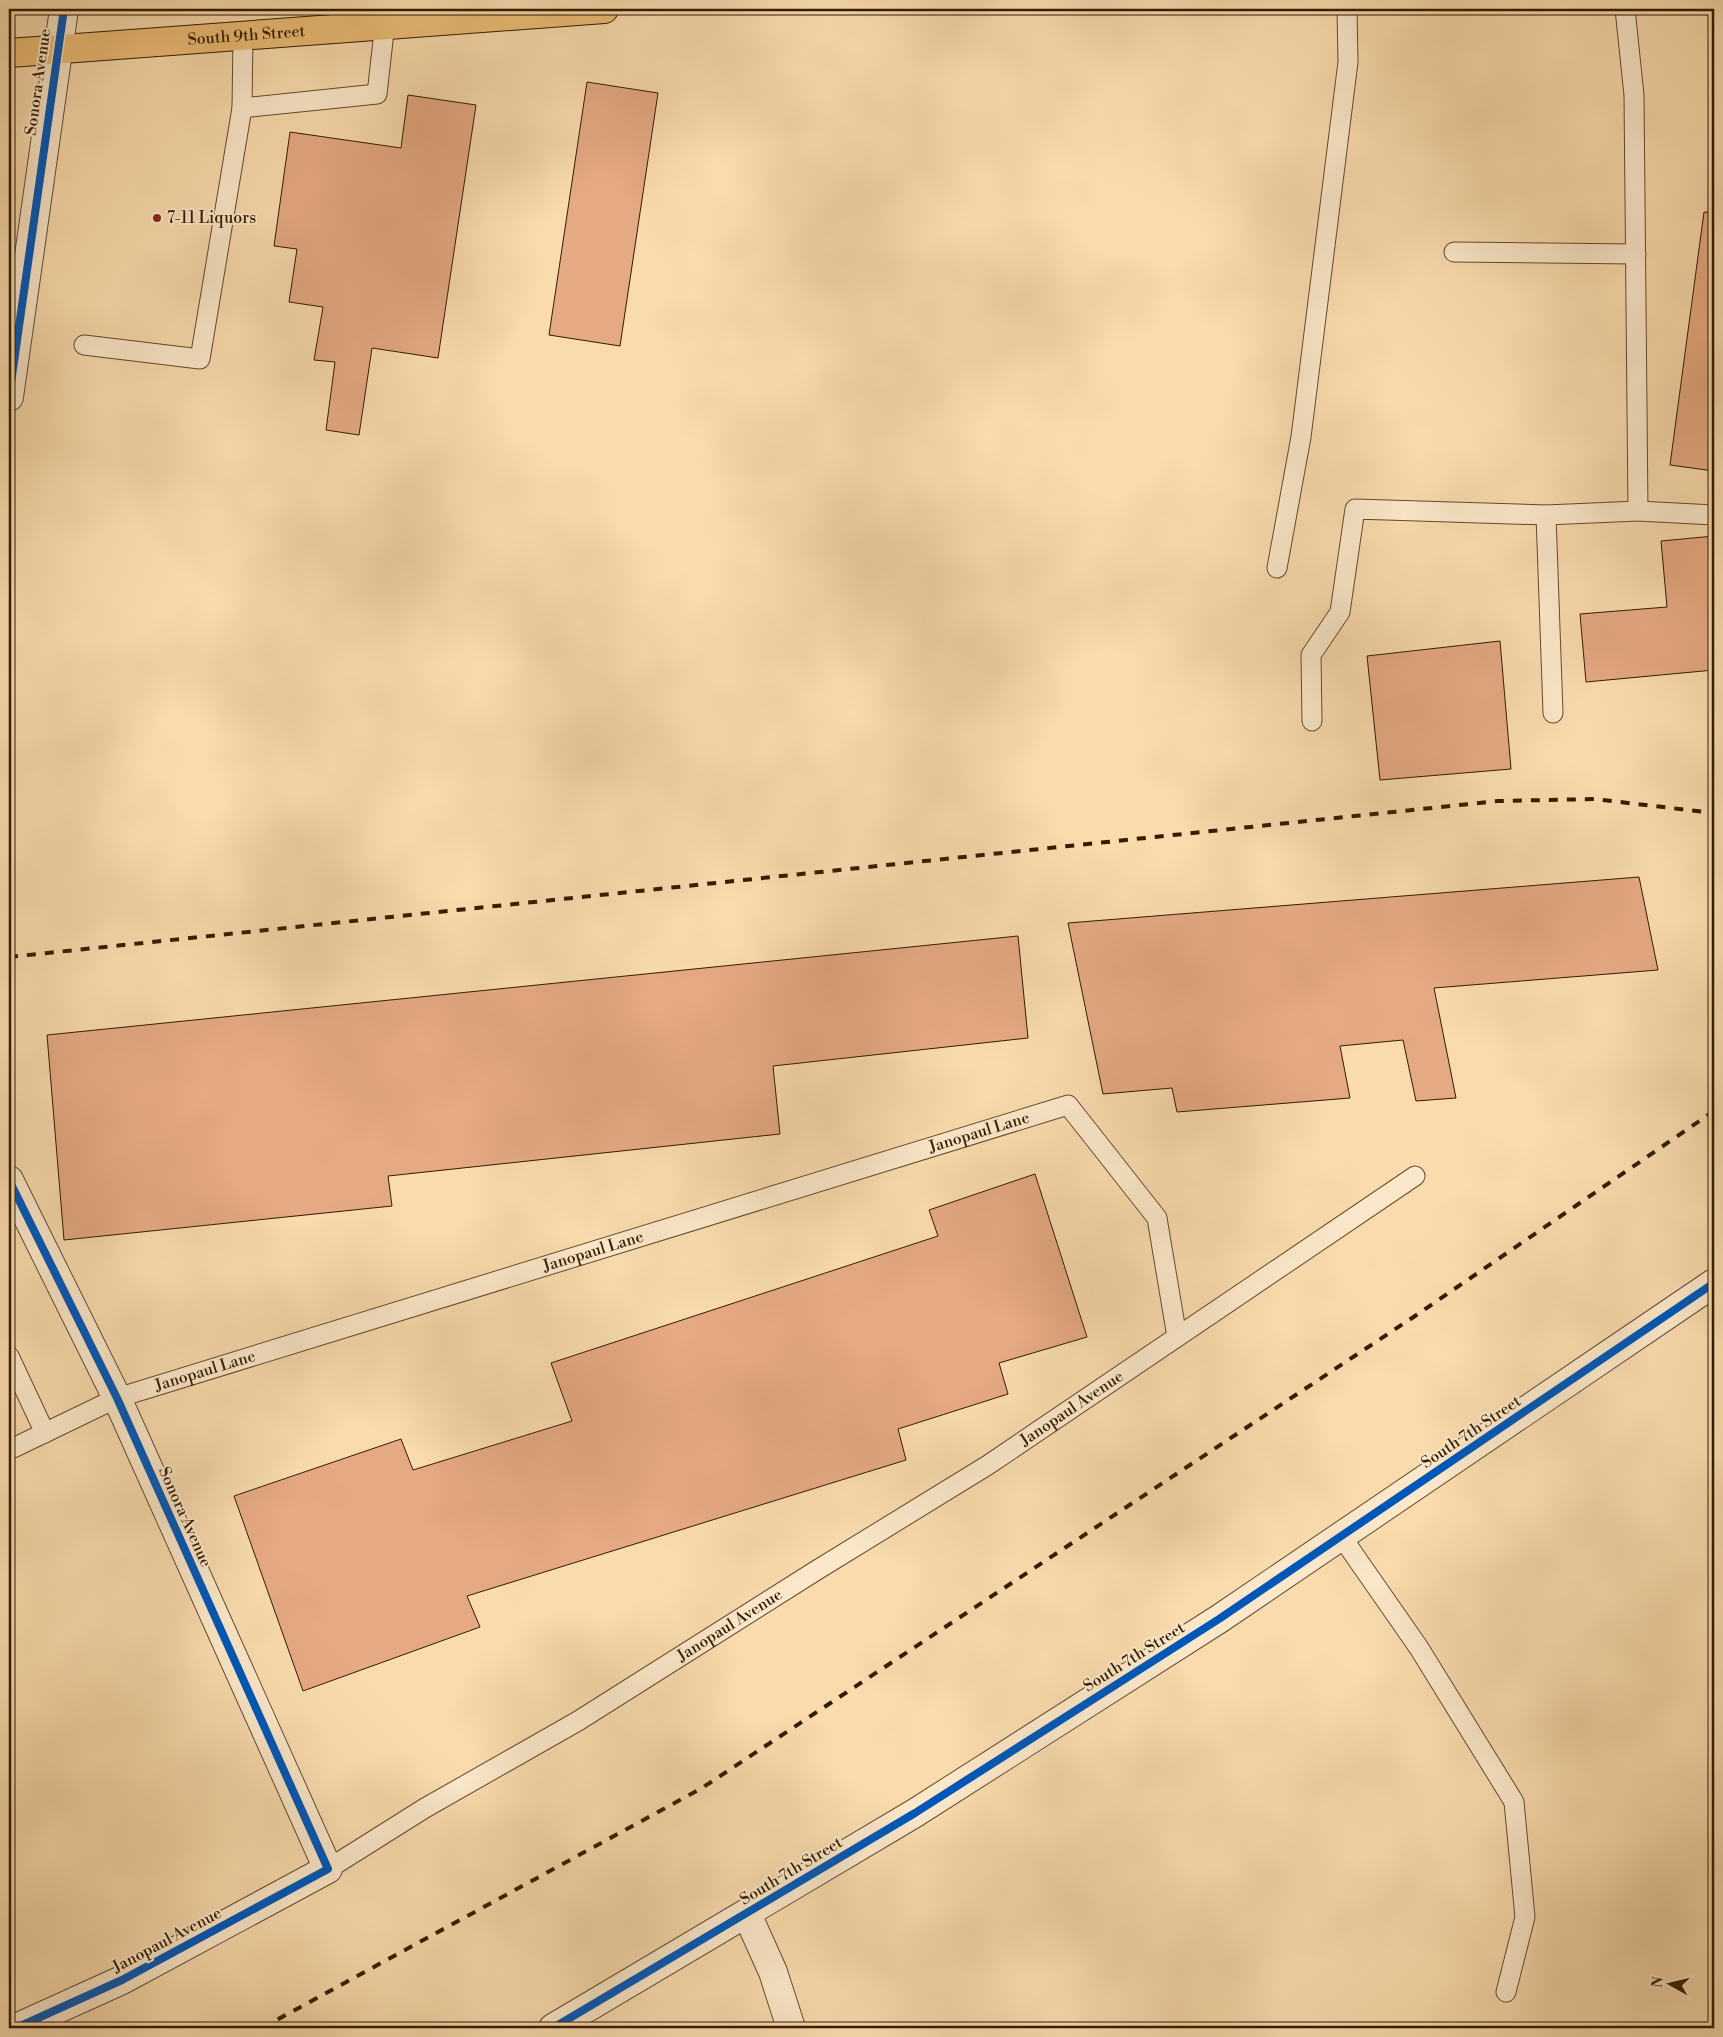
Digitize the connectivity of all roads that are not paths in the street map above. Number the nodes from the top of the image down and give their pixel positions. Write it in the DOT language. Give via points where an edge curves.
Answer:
graph roads {
  1 [pos="64,9"];
  2 [pos="604,9"];
  3 [pos="1347,9"];
  4 [pos="1625,9"];
  5 [pos="385,23"];
  6 [pos="244,35"];
  7 [pos="56,50"];
  8 [pos="9,53"];
  9 [pos="242,108"];
  10 [pos="1454,252"];
  11 [pos="1636,254"];
  12 [pos="84,345"];
  13 [pos="9,397"];
  14 [pos="1638,511"];
  15 [pos="1714,515"];
  16 [pos="1546,516"];
  17 [pos="1277,568"];
  18 [pos="1552,713"];
  19 [pos="1312,721"];
  20 [pos="1415,1176"];
  21 [pos="9,1180"];
  22 [pos="1714,1283"];
  23 [pos="1177,1337"];
  24 [pos="9,1356"];
  25 [pos="117,1398"];
  26 [pos="44,1433"];
  27 [pos="9,1450"];
  28 [pos="1341,1536"];
  29 [pos="328,1869"];
  30 [pos="747,1914"];
  31 [pos="1506,1992"];
  32 [pos="16,2028"];
  33 [pos="553,2028"];
  34 [pos="791,2028"];
  1 -- 7 [label="street, Sonora Avenue"];
  2 -- 5 [label="main road, South 9th Street"];
  3 -- 17 [label="lane" via="1348,62 1300,437"];
  4 -- 11 [label="lane" via="1634,95"];
  5 -- 6 [label="main road, South 9th Street"];
  5 -- 9 [label="lane" via="377,94"];
  6 -- 7 [label="main road, South 9th Street"];
  6 -- 9 [label="lane"];
  7 -- 8 [label="main road, South 9th Street"];
  7 -- 13 [label="street, Sonora Avenue"];
  9 -- 12 [label="lane" via="200,359"];
  10 -- 11 [label="lane"];
  11 -- 14 [label="lane"];
  14 -- 15 [label="lane"];
  14 -- 16 [label="lane"];
  16 -- 18 [label="lane"];
  16 -- 19 [label="lane" via="1355,509 1340,612 1311,655"];
  20 -- 23 [label="lane, Janopaul Avenue"];
  21 -- 25 [label="street, Sonora Avenue"];
  22 -- 28 [label="street, South 7th Street"];
  23 -- 25 [label="lane, Janopaul Lane" via="1157,1218 1068,1105"];
  23 -- 29 [label="lane, Janopaul Avenue" via="988,1465 578,1721 425,1808"];
  24 -- 26 [label="lane"];
  25 -- 26 [label="lane, Janopaul Lane"];
  25 -- 29 [label="street, Sonora Avenue"];
  26 -- 27 [label="lane, Janopaul Lane"];
  28 -- 30 [label="street, South 7th Street" via="1219,1620 914,1813"];
  28 -- 31 [label="lane" via="1419,1648 1514,1802 1525,1917"];
  29 -- 32 [label="street, Janopaul Avenue" via="122,1980"];
  30 -- 33 [label="street, South 7th Street"];
  30 -- 34 [label="street" via="773,1972"];
}
